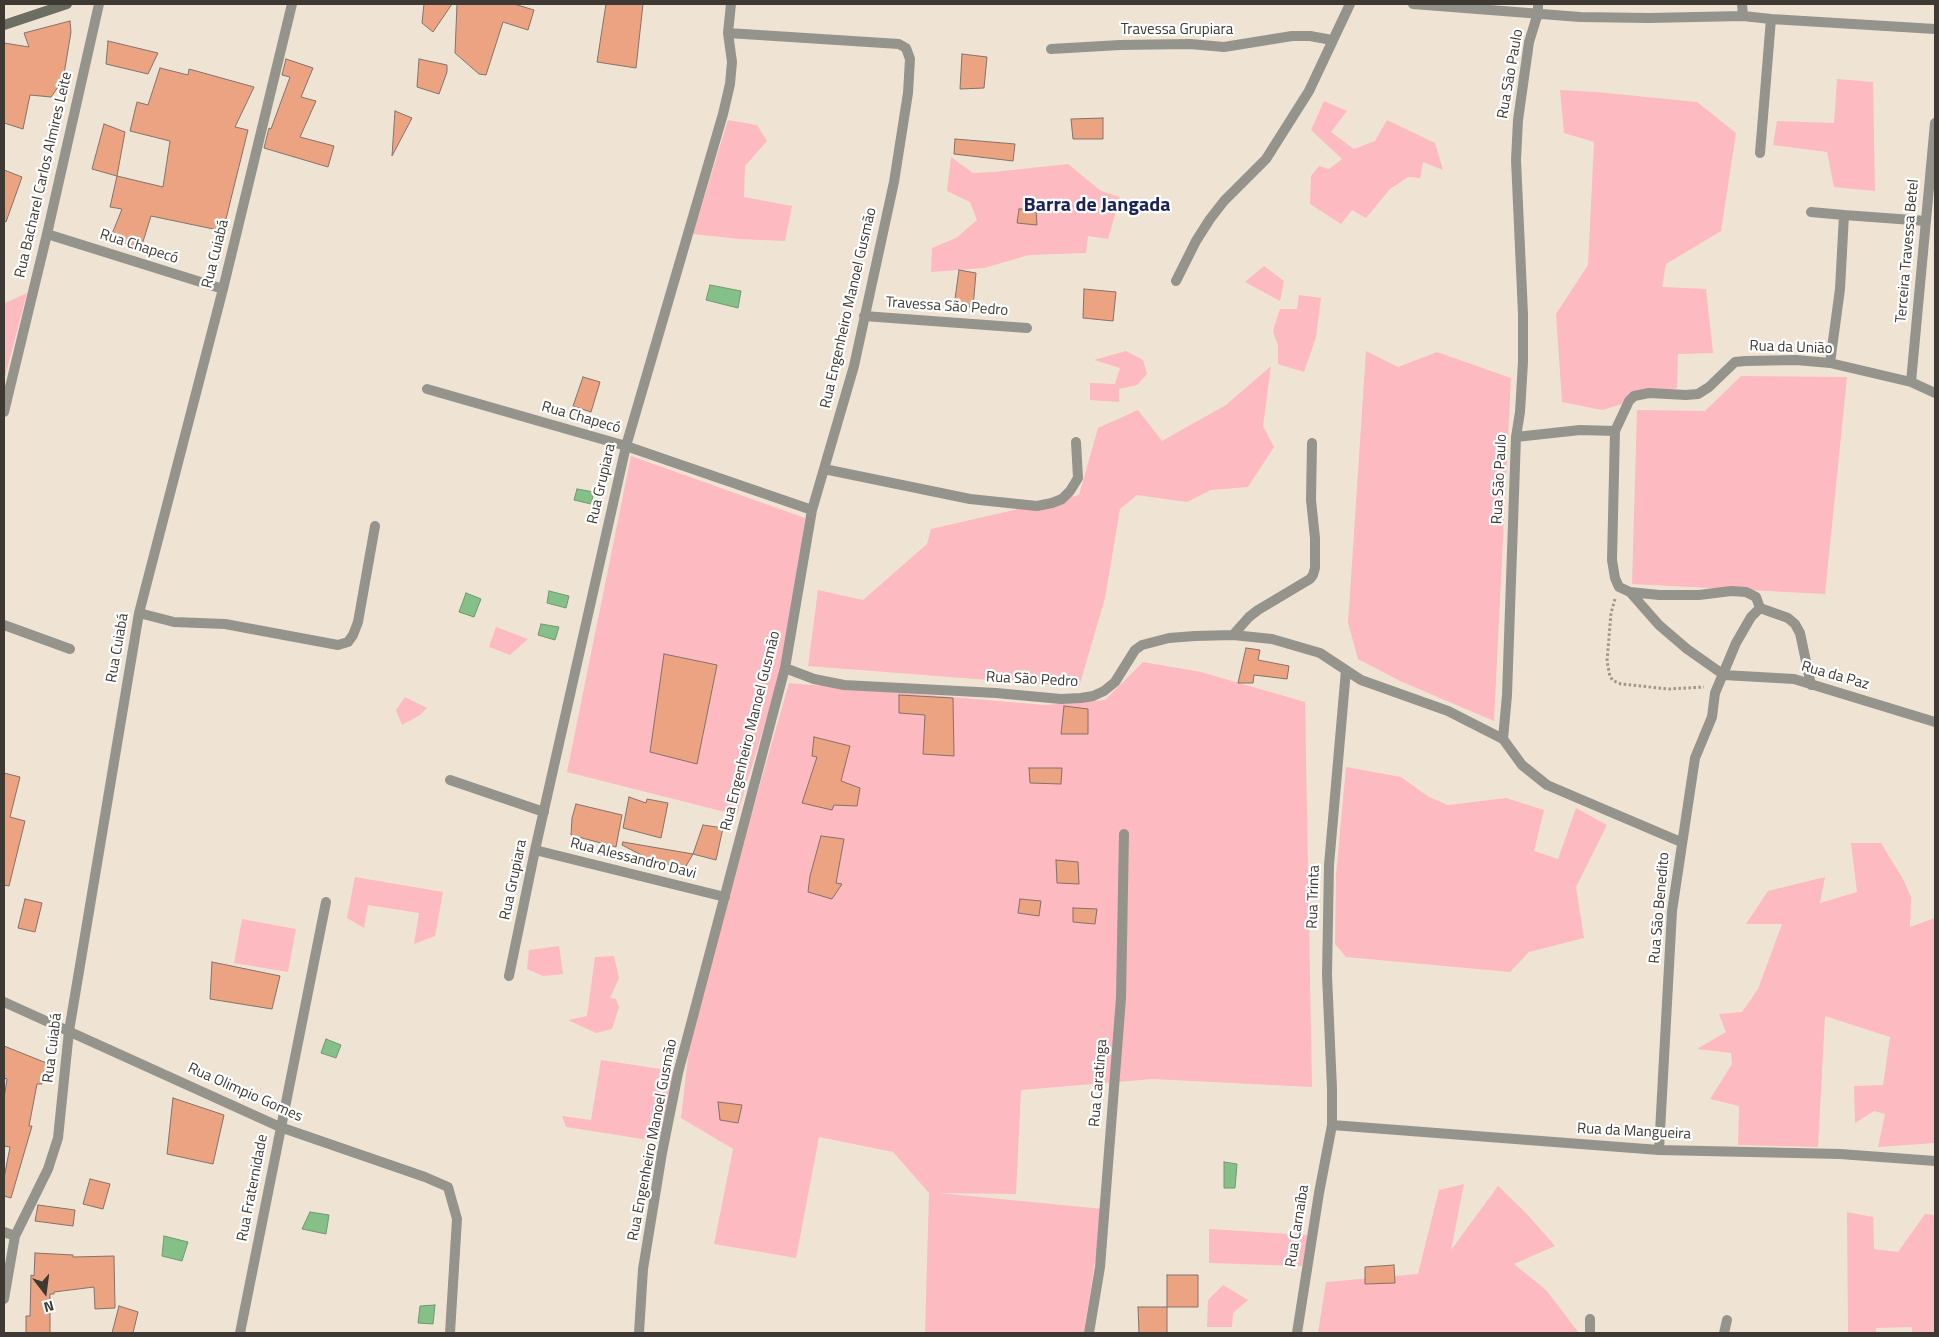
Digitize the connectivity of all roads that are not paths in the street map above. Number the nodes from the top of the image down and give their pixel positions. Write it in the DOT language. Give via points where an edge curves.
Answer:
graph roads {
  1 [pos="67,4"];
  2 [pos="99,4"];
  3 [pos="292,4"];
  4 [pos="731,4"];
  5 [pos="1350,4"];
  6 [pos="1413,4"];
  7 [pos="1742,4"];
  8 [pos="1538,8"];
  9 [pos="1743,16"];
  10 [pos="1771,19"];
  11 [pos="4,25"];
  12 [pos="1935,28"];
  13 [pos="728,33"];
  14 [pos="1332,40"];
  15 [pos="1051,49"];
  16 [pos="1935,123"];
  17 [pos="1760,153"];
  18 [pos="1811,212"];
  19 [pos="1844,214"];
  20 [pos="1926,222"];
  21 [pos="47,234"];
  22 [pos="1176,281"];
  23 [pos="223,290"];
  24 [pos="864,316"];
  25 [pos="1027,328"];
  26 [pos="1830,363"];
  27 [pos="1911,382"];
  28 [pos="426,389"];
  29 [pos="1935,393"];
  30 [pos="4,412"];
  31 [pos="1615,431"];
  32 [pos="1516,437"];
  33 [pos="1076,442"];
  34 [pos="1312,443"];
  35 [pos="626,446"];
  36 [pos="824,469"];
  37 [pos="812,510"];
  38 [pos="375,526"];
  39 [pos="1630,592"];
  40 [pos="1760,608"];
  41 [pos="139,613"];
  42 [pos="4,625"];
  43 [pos="1233,635"];
  44 [pos="70,649"];
  45 [pos="785,668"];
  46 [pos="1346,670"];
  47 [pos="1724,675"];
  48 [pos="1811,685"];
  49 [pos="1935,722"];
  50 [pos="1503,739"];
  51 [pos="450,780"];
  52 [pos="544,812"];
  53 [pos="1124,834"];
  54 [pos="1681,842"];
  55 [pos="535,850"];
  56 [pos="725,897"];
  57 [pos="326,902"];
  58 [pos="509,976"];
  59 [pos="4,1002"];
  60 [pos="69,1031"];
  61 [pos="1332,1125"];
  62 [pos="280,1127"];
  63 [pos="1659,1150"];
  64 [pos="1935,1161"];
  65 [pos="4,1232"];
  66 [pos="15,1236"];
  67 [pos="4,1299"];
  68 [pos="1590,1320"];
  69 [pos="1727,1320"];
  70 [pos="240,1333"];
  71 [pos="450,1333"];
  72 [pos="639,1333"];
  73 [pos="1089,1333"];
  74 [pos="1297,1333"];
  75 [pos="1590,1333"];
  76 [pos="1724,1333"];
  1 -- 11 [label="main road"];
  2 -- 21 [label="street, Rua Bacharel Carlos Almires Leite"];
  3 -- 23 [label="street, Rua Cuiabá"];
  4 -- 13 [label="street, Rua Grupiara"];
  5 -- 14 [label="street"];
  6 -- 8 [label="street"];
  7 -- 9 [label="street"];
  8 -- 9 [label="street" via="1580,17"];
  8 -- 32 [label="street, Rua São Paulo" via="1529,42 1518,120 1516,160 1524,314"];
  9 -- 10 [label="street"];
  10 -- 12 [label="street"];
  10 -- 17 [label="street"];
  13 -- 24 [label="street, Rua Engenheiro Manoel Gusmão" via="893,43 906,48 910,59 903,126"];
  13 -- 35 [label="street, Rua Grupiara" via="732,62 723,114"];
  14 -- 15 [label="street, Travessa Grupiara" via="1292,36 1224,47 1190,44"];
  14 -- 22 [label="street" via="1309,91 1271,151 1210,219"];
  16 -- 20 [label="street, Terceira Travessa Betel"];
  18 -- 19 [label="street"];
  19 -- 20 [label="street"];
  19 -- 26 [label="street" via="1840,289"];
  20 -- 27 [label="street, Terceira Travessa Betel"];
  21 -- 23 [label="street, Rua Chapecó"];
  21 -- 30 [label="street, Rua Bacharel Carlos Almires Leite"];
  23 -- 41 [label="street, Rua Cuiabá"];
  24 -- 25 [label="street, Travessa São Pedro"];
  24 -- 36 [label="street, Rua Engenheiro Manoel Gusmão" via="854,366"];
  26 -- 27 [label="street, Rua da União"];
  26 -- 31 [label="street, Rua da União" via="1796,360 1735,362 1698,394 1648,393 1634,396"];
  27 -- 29 [label="street, Rua da União"];
  28 -- 35 [label="street, Rua Chapecó"];
  31 -- 32 [label="street" via="1580,430"];
  31 -- 39 [label="street, Rua da União" via="1612,560 1614,578 1619,586"];
  32 -- 50 [label="street, Rua São Paulo"];
  33 -- 36 [label="street" via="1078,478 1062,498 1037,506 970,499"];
  34 -- 43 [label="street" via="1315,568 1310,579 1258,610"];
  35 -- 37 [label="street, Rua Chapecó"];
  35 -- 52 [label="street, Rua Grupiara"];
  36 -- 37 [label="street, Rua Engenheiro Manoel Gusmão"];
  37 -- 45 [label="street, Rua Engenheiro Manoel Gusmão"];
  38 -- 41 [label="street" via="358,622 348,642 338,645 226,624 174,622"];
  39 -- 40 [label="street" via="1658,596 1746,592 1756,597"];
  39 -- 47 [label="street" via="1659,625"];
  40 -- 47 [label="street, Rua São Benedito" via="1744,628"];
  40 -- 48 [label="street" via="1788,618 1795,624 1800,633"];
  41 -- 60 [label="street, Rua Cuiabá"];
  42 -- 44 [label="street"];
  43 -- 45 [label="street, Rua São Pedro" via="1169,638 1142,645 1135,650 1115,682 1098,694 1081,698 844,685 814,679"];
  43 -- 46 [label="street, Rua São Pedro" via="1272,639 1320,653"];
  45 -- 56 [label="street, Rua Engenheiro Manoel Gusmão"];
  46 -- 50 [label="street, Rua São Pedro" via="1361,680 1448,711"];
  46 -- 61 [label="street, Rua Trinta" via="1329,875 1327,975"];
  47 -- 48 [label="street, Rua da Paz" via="1794,679"];
  47 -- 54 [label="street, Rua São Benedito" via="1715,693 1712,717 1695,758"];
  48 -- 49 [label="street, Rua da Paz"];
  50 -- 54 [label="street" via="1522,765 1547,785"];
  51 -- 52 [label="street"];
  52 -- 55 [label="street, Rua Grupiara"];
  53 -- 73 [label="street, Rua Caratinga" via="1121,998 1100,1267"];
  54 -- 63 [label="street, Rua São Benedito" via="1672,911"];
  55 -- 56 [label="street, Rua Alessandro Davi"];
  55 -- 58 [label="street, Rua Grupiara"];
  56 -- 72 [label="street, Rua Engenheiro Manoel Gusmão" via="678,1073 643,1269"];
  57 -- 62 [label="street, Rua Fraternidade"];
  59 -- 60 [label="street, Rua Olimpio Gomes"];
  60 -- 62 [label="street, Rua Olimpio Gomes"];
  60 -- 66 [label="street, Rua Cuiabá" via="60,1126 54,1154"];
  61 -- 63 [label="street, Rua da Mangueira"];
  61 -- 74 [label="street, Rua Carnaíba" via="1318,1193"];
  62 -- 70 [label="street, Rua Fraternidade"];
  62 -- 71 [label="street, Rua Olimpio Gomes" via="448,1187 456,1219"];
  63 -- 64 [label="street, Rua da Mangueira" via="1840,1154"];
  65 -- 66 [label="street"];
  66 -- 67 [label="street, Rua Cuiabá"];
  68 -- 75 [label="street"];
  69 -- 76 [label="street"];
}
